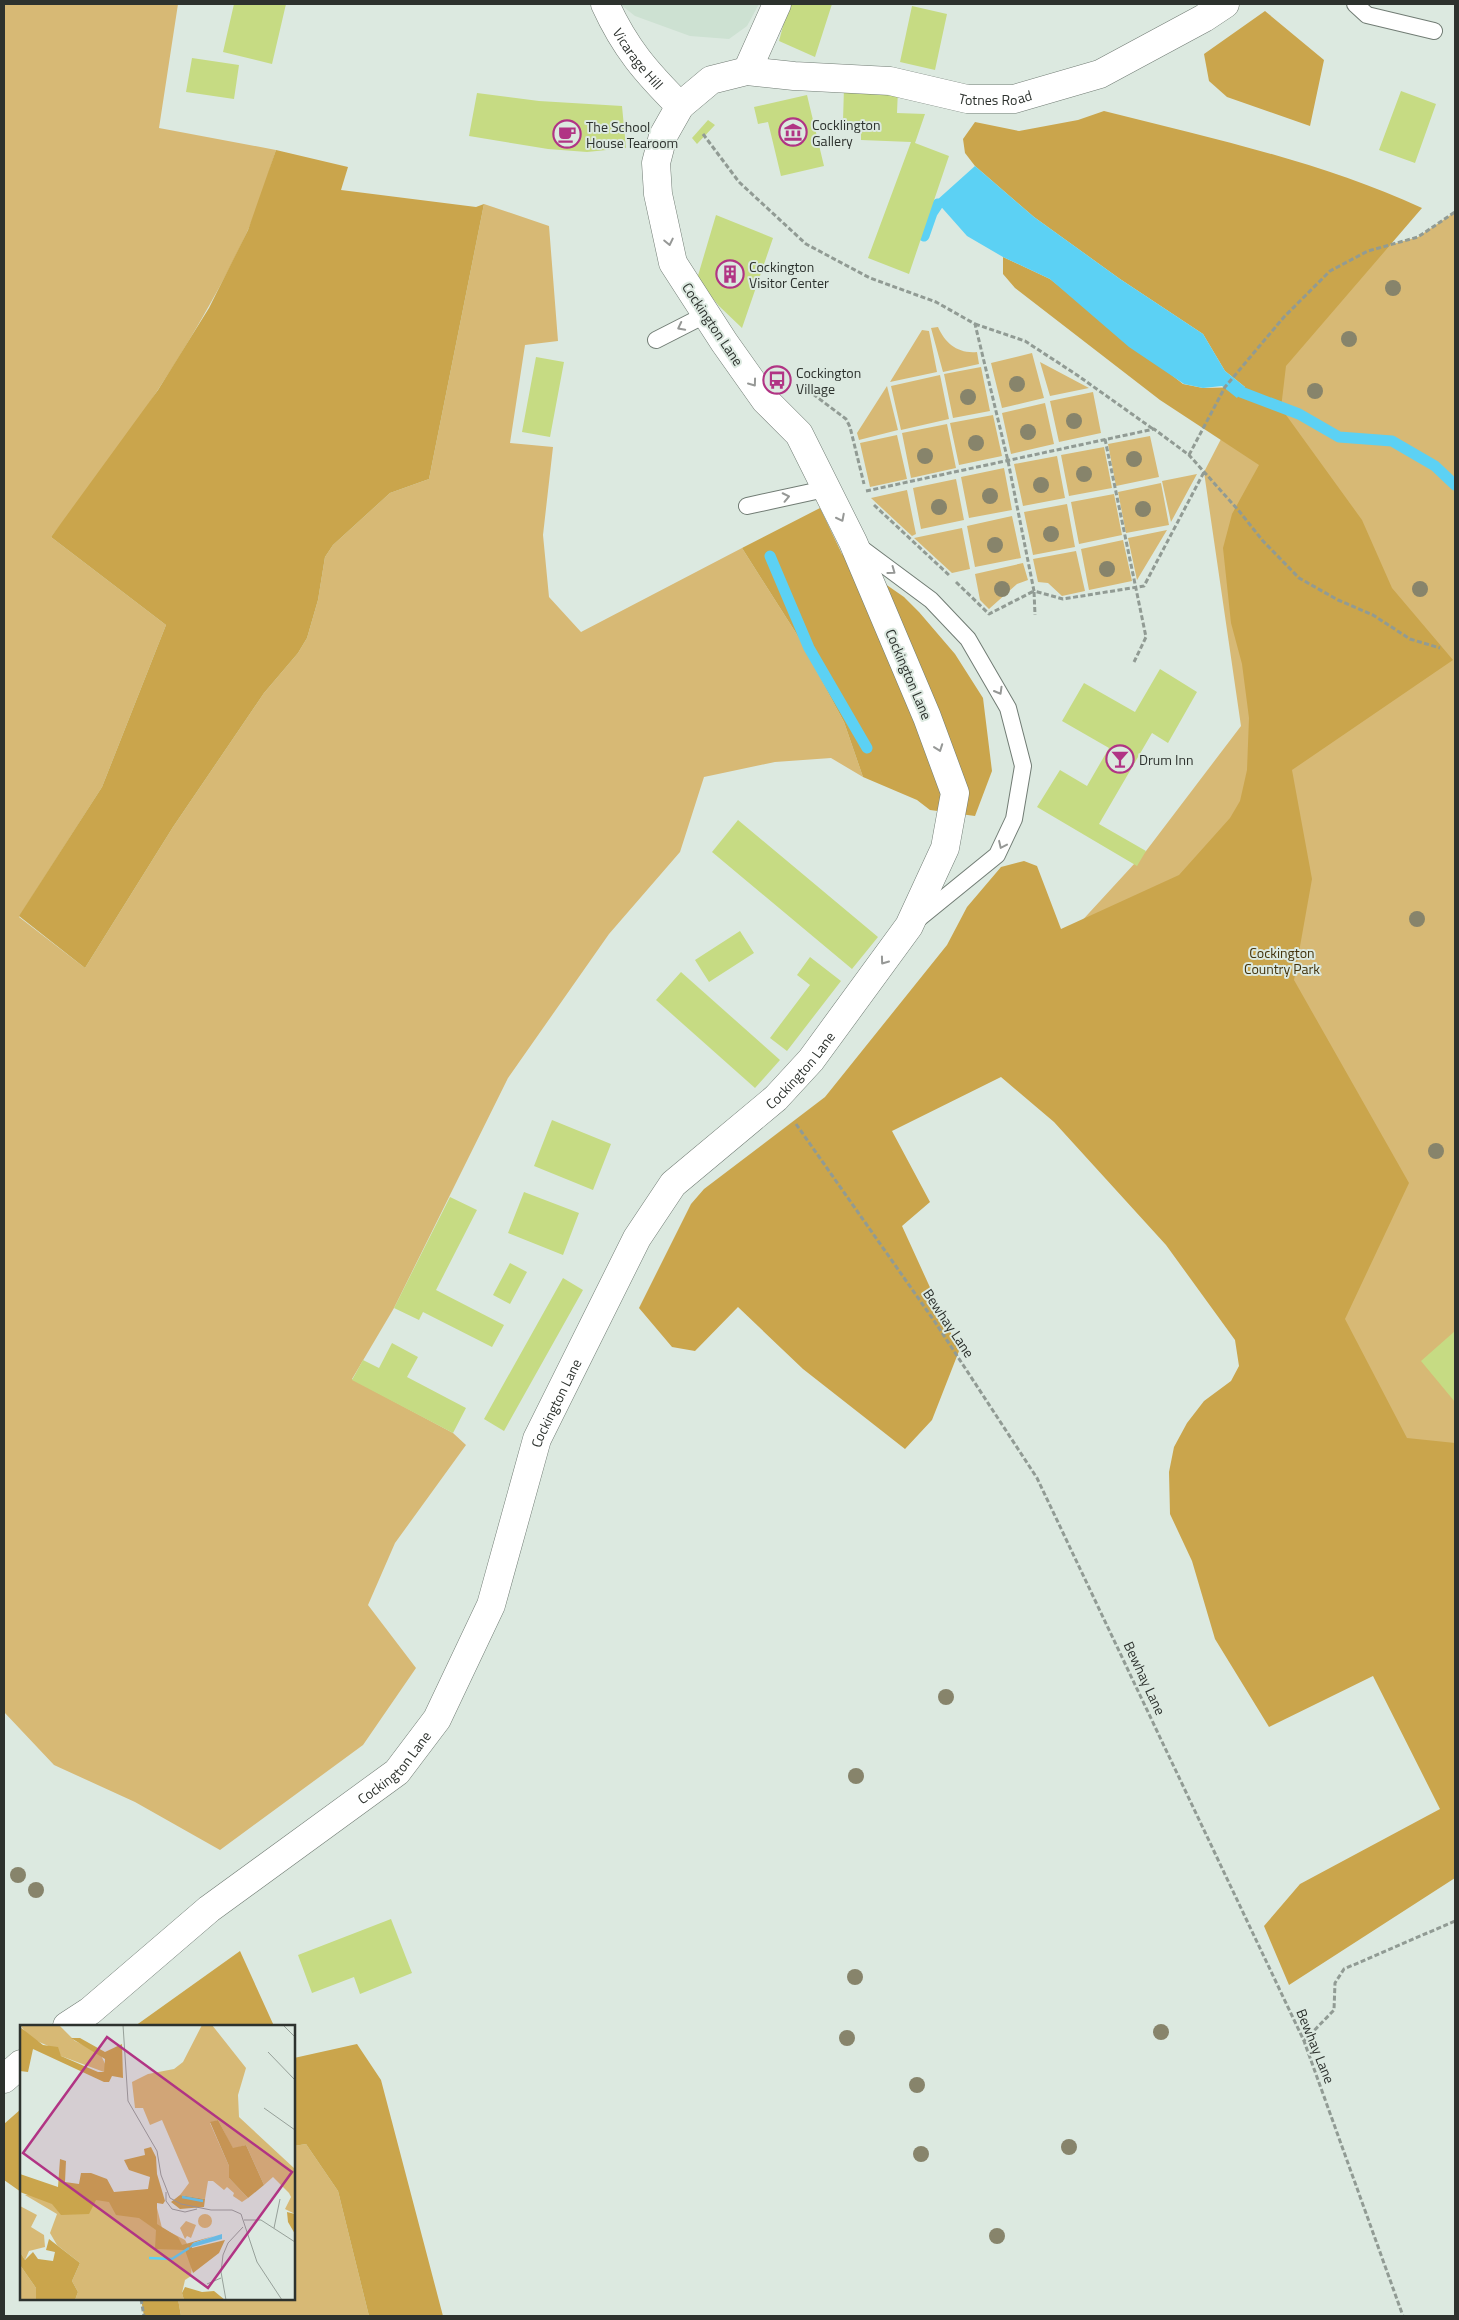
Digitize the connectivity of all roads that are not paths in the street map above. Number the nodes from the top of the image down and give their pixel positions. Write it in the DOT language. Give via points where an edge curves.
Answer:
graph roads {
  1 [pos="605,4"];
  2 [pos="777,4"];
  3 [pos="1225,4"];
  4 [pos="1355,4"];
  5 [pos="1434,31"];
  6 [pos="747,71"];
  7 [pos="680,106"];
  8 [pos="705,315"];
  9 [pos="656,340"];
  10 [pos="825,489"];
  11 [pos="747,506"];
  12 [pos="853,542"];
  13 [pos="909,926"];
  14 [pos="69,2025"];
  15 [pos="20,2065"];
  16 [pos="4,2080"];
  1 -- 7 [label="street, Vicarage Hill" via="638,63"];
  2 -- 6 [label="street"];
  3 -- 6 [label="street, Totnes Road" via="1100,74 1014,99 968,99 890,81"];
  4 -- 5 [label="lane" via="1367,15"];
  6 -- 7 [label="street, Cockington Lane" via="711,80"];
  7 -- 8 [label="street, Cockington Lane, one-way" via="663,136 656,163 658,194 673,263"];
  8 -- 9 [label="lane, one-way"];
  8 -- 10 [label="street, Cockington Lane, one-way" via="765,400 799,434"];
  11 -- 10 [label="lane, one-way"];
  10 -- 12 [label="street, Cockington Lane, one-way"];
  12 -- 13 [label="street, Cockington Lane, one-way" via="927,716 955,793 945,848"];
  12 -- 13 [label="lane, one-way" via="931,600 968,639 1008,708 1023,766 1014,819 997,856"];
  13 -- 14 [label="street, Cockington Lane, one-way" via="811,1060 776,1098 673,1184 636,1238 537,1439 491,1605 437,1719 397,1772 209,1909 90,2012"];
  15 -- 16 [label="street"];
}
